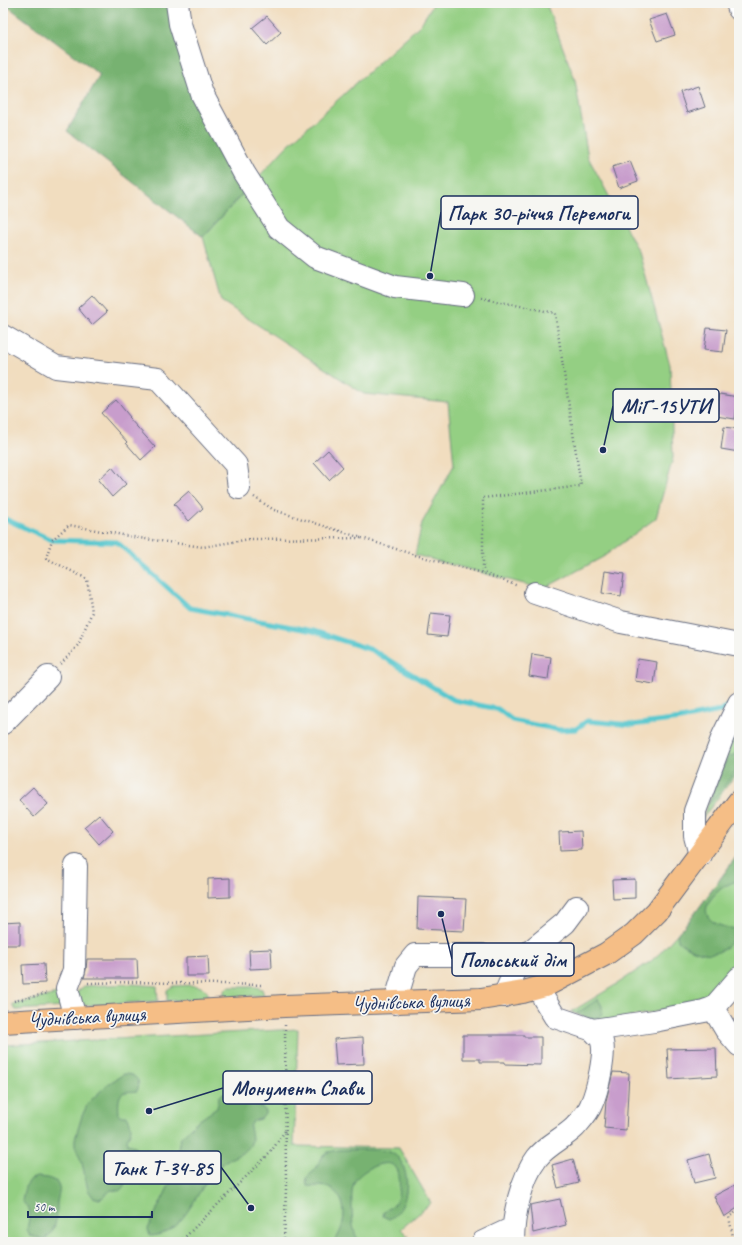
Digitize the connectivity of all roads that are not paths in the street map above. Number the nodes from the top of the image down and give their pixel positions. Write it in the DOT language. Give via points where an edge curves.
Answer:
graph roads {
  1 [pos="177,3"];
  2 [pos="737,3"];
  3 [pos="739,9"];
  4 [pos="463,295"];
  5 [pos="3,336"];
  6 [pos="239,488"];
  7 [pos="535,593"];
  8 [pos="739,645"];
  9 [pos="48,678"];
  10 [pos="739,703"];
  11 [pos="3,723"];
  12 [pos="739,801"];
  13 [pos="739,821"];
  14 [pos="700,855"];
  15 [pos="76,866"];
  16 [pos="577,907"];
  17 [pos="482,954"];
  18 [pos="739,978"];
  19 [pos="542,994"];
  20 [pos="504,996"];
  21 [pos="394,1003"];
  22 [pos="713,1008"];
  23 [pos="75,1018"];
  24 [pos="3,1022"];
  25 [pos="593,1030"];
  26 [pos="3,1034"];
  27 [pos="739,1045"];
  28 [pos="513,1235"];
  29 [pos="483,1242"];
  1 -- 4 [label="street" via="180,24 202,94 251,184 279,228 315,257 395,287"];
  2 -- 3 [label="street"];
  5 -- 6 [label="street" via="56,367 158,379 236,465"];
  7 -- 8 [label="street" via="621,622"];
  9 -- 11 [label="street"];
  10 -- 14 [label="street" via="723,736 695,811 695,836"];
  12 -- 14 [label="main road, Чуднівська вулиця"];
  13 -- 19 [label="main road, Чуднівська вулиця" via="674,911 637,948 573,987"];
  14 -- 19 [label="main road, Чуднівська вулиця" via="657,911 634,934"];
  15 -- 23 [label="street" via="74,970 67,988"];
  16 -- 20 [label="street" via="565,923 532,950 515,971"];
  17 -- 21 [label="street" via="415,954 406,966"];
  18 -- 22 [label="street"];
  19 -- 20 [label="main road, Чуднівська вулиця"];
  19 -- 25 [label="street" via="555,1017"];
  19 -- 26 [label="main road, Чуднівська вулиця" via="522,1006 484,1010 285,1017"];
  20 -- 21 [label="main road, Чуднівська вулиця"];
  21 -- 23 [label="main road, Чуднівська вулиця" via="284,1006"];
  22 -- 25 [label="street"];
  22 -- 27 [label="street" via="726,1030"];
  23 -- 24 [label="main road, Чуднівська вулиця"];
  25 -- 28 [label="street" via="601,1040 603,1056 599,1083 591,1105 574,1128 538,1157 528,1172"];
  28 -- 29 [label="street"];
}
